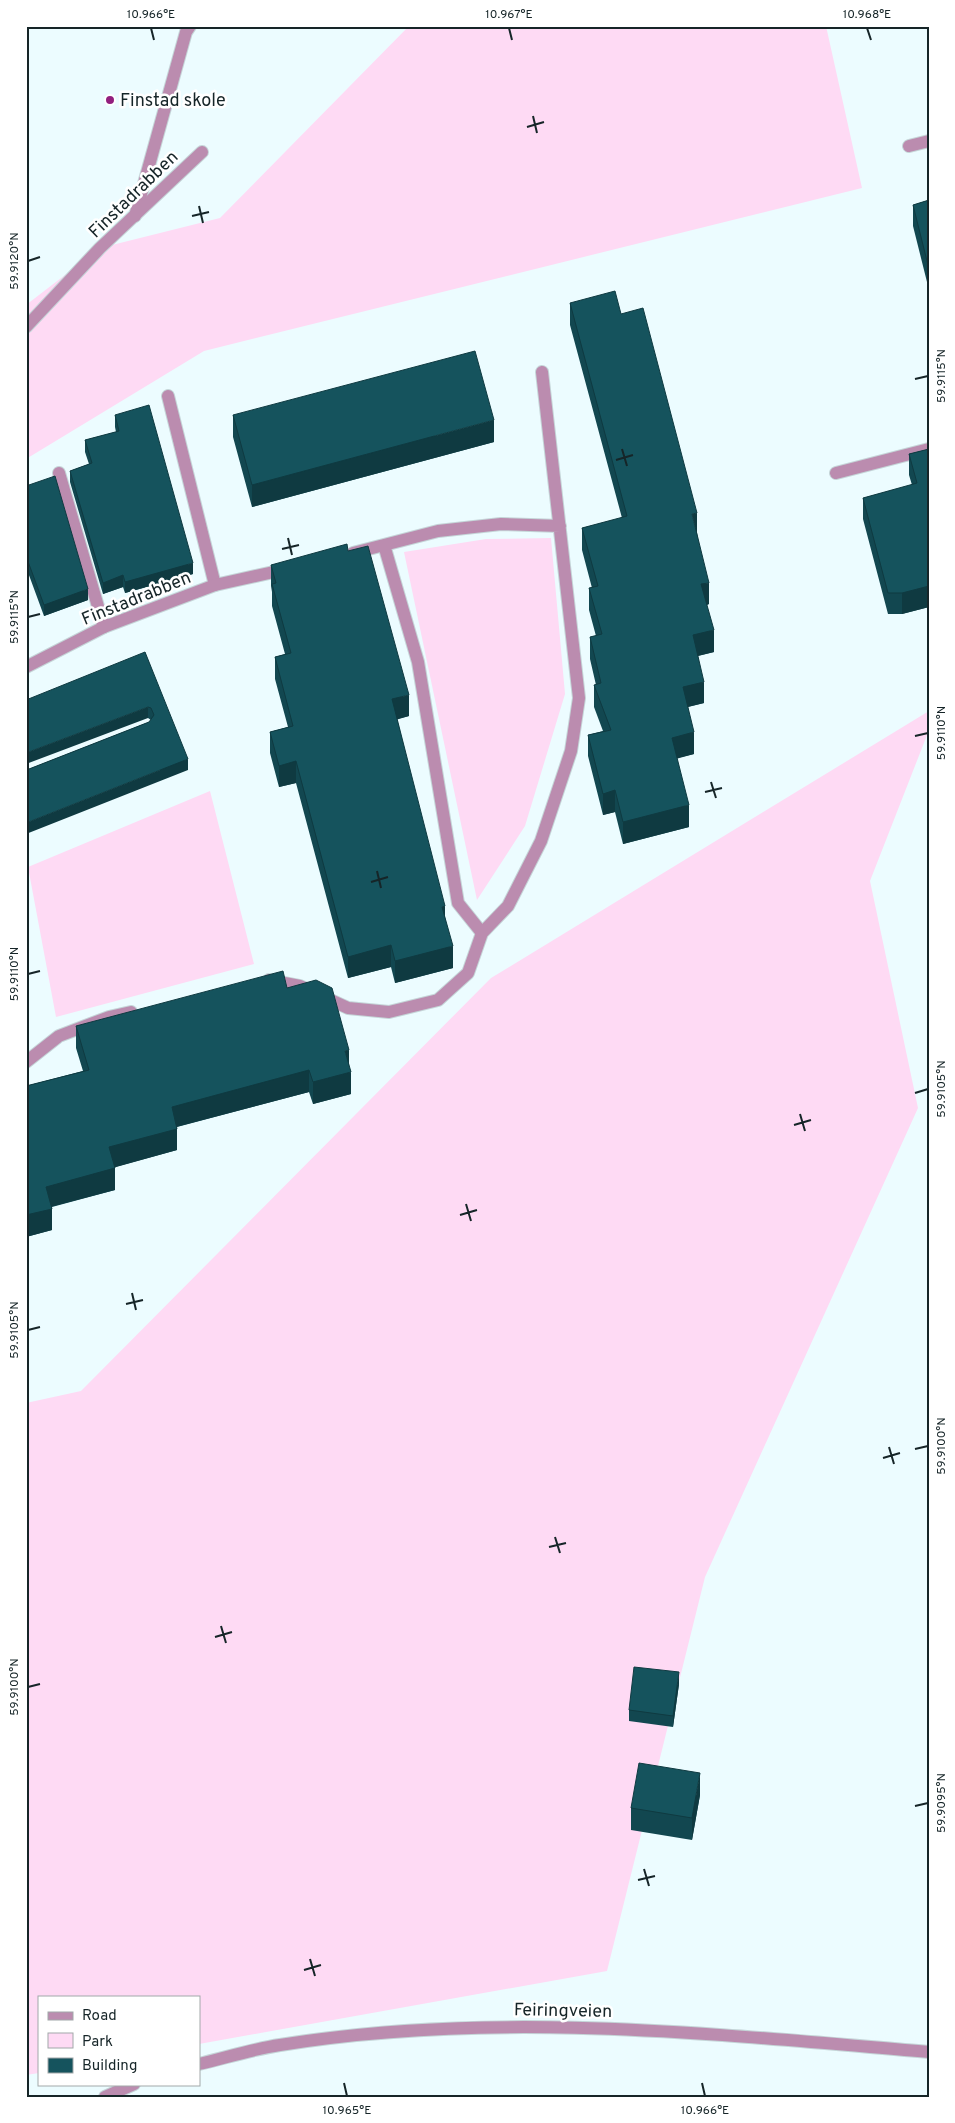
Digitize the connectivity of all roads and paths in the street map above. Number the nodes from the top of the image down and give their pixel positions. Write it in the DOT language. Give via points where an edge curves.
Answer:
graph roads {
  1 [pos="190,26"];
  2 [pos="929,142"];
  3 [pos="908,146"];
  4 [pos="202,152"];
  5 [pos="135,216"];
  6 [pos="26,327"];
  7 [pos="542,372"];
  8 [pos="168,396"];
  9 [pos="929,449"];
  10 [pos="59,473"];
  11 [pos="836,473"];
  12 [pos="560,526"];
  13 [pos="384,545"];
  14 [pos="337,557"];
  15 [pos="300,566"];
  16 [pos="215,585"];
  17 [pos="104,627"];
  18 [pos="26,667"];
  19 [pos="482,933"];
  20 [pos="258,982"];
  21 [pos="146,1009"];
  22 [pos="26,1062"];
  23 [pos="929,2052"];
  24 [pos="200,2064"];
  25 [pos="130,2086"];
  26 [pos="105,2097"];
  1 -- 5 [label="street"];
  2 -- 3 [label="street"];
  4 -- 5 [label="street, Finstadrabben"];
  5 -- 6 [label="street, Finstadrabben" via="100,248"];
  7 -- 12 [label="street"];
  8 -- 16 [label="street"];
  9 -- 11 [label="street"];
  10 -- 17 [label="street"];
  12 -- 13 [label="street" via="501,524 438,531"];
  12 -- 19 [label="street" via="579,698 570,751 541,841 508,906"];
  13 -- 14 [label="street"];
  13 -- 19 [label="street" via="418,662 458,904"];
  15 -- 16 [label="street, Finstadrabben"];
  16 -- 17 [label="street, Finstadrabben"];
  17 -- 18 [label="street, Finstadrabben"];
  19 -- 20 [label="street" via="468,973 438,1000 388,1012 348,1008 300,986 267,979"];
  21 -- 22 [label="street" via="109,1017 59,1036"];
  23 -- 24 [label="street, Feiringveien" via="672,2030 530,2025 394,2032 279,2045"];
  25 -- 26 [label="street"];
}
